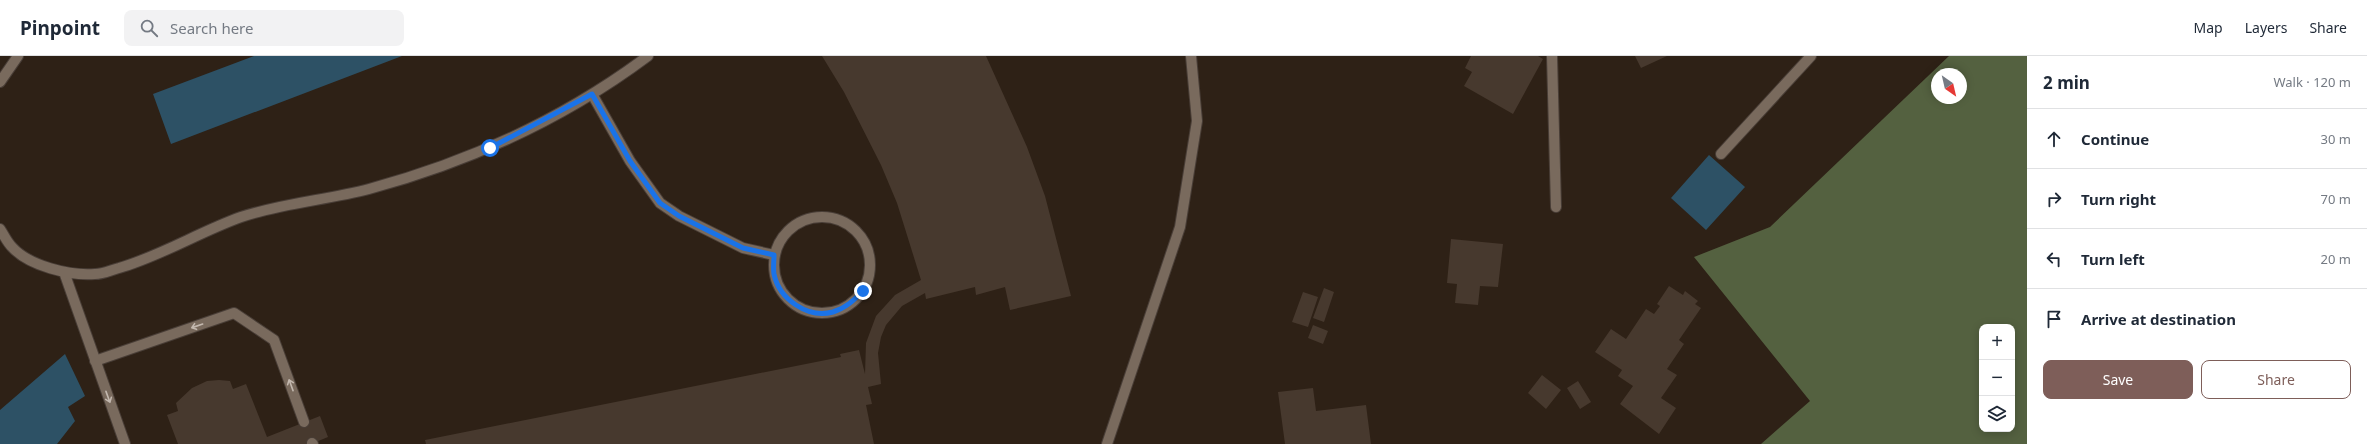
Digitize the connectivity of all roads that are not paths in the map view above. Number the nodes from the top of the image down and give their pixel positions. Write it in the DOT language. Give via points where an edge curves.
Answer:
graph roads {
  1 [pos="18,56"];
  2 [pos="648,56"];
  3 [pos="1191,56"];
  4 [pos="1552,56"];
  5 [pos="1811,56"];
  6 [pos="0,82"];
  7 [pos="592,94"];
  8 [pos="1721,154"];
  9 [pos="1556,207"];
  10 [pos="0,230"];
  11 [pos="774,255"];
  12 [pos="64,272"];
  13 [pos="95,361"];
  14 [pos="304,422"];
  15 [pos="125,444"];
  16 [pos="1108,444"];
  1 -- 6 [label="lane"];
  2 -- 7 [label="lane"];
  3 -- 16 [label="lane" via="1197,121 1180,227"];
  4 -- 9 [label="lane"];
  5 -- 8 [label="lane"];
  7 -- 11 [label="lane" via="630,161 660,203 679,216 743,248"];
  7 -- 12 [label="lane" via="490,148 431,172 241,217 135,263 95,274"];
  10 -- 12 [label="lane" via="13,248 37,264"];
  11 -- 11 [label="lane" via="774,274 782,292 795,305 813,312 832,312 849,305 863,291 870,274 870,254 862,237 849,224 831,216 812,217 794,224 781,238"];
  12 -- 13 [label="lane"];
  14 -- 13 [label="lane, one-way" via="274,340 234,313"];
  13 -- 15 [label="lane, one-way"];
}
